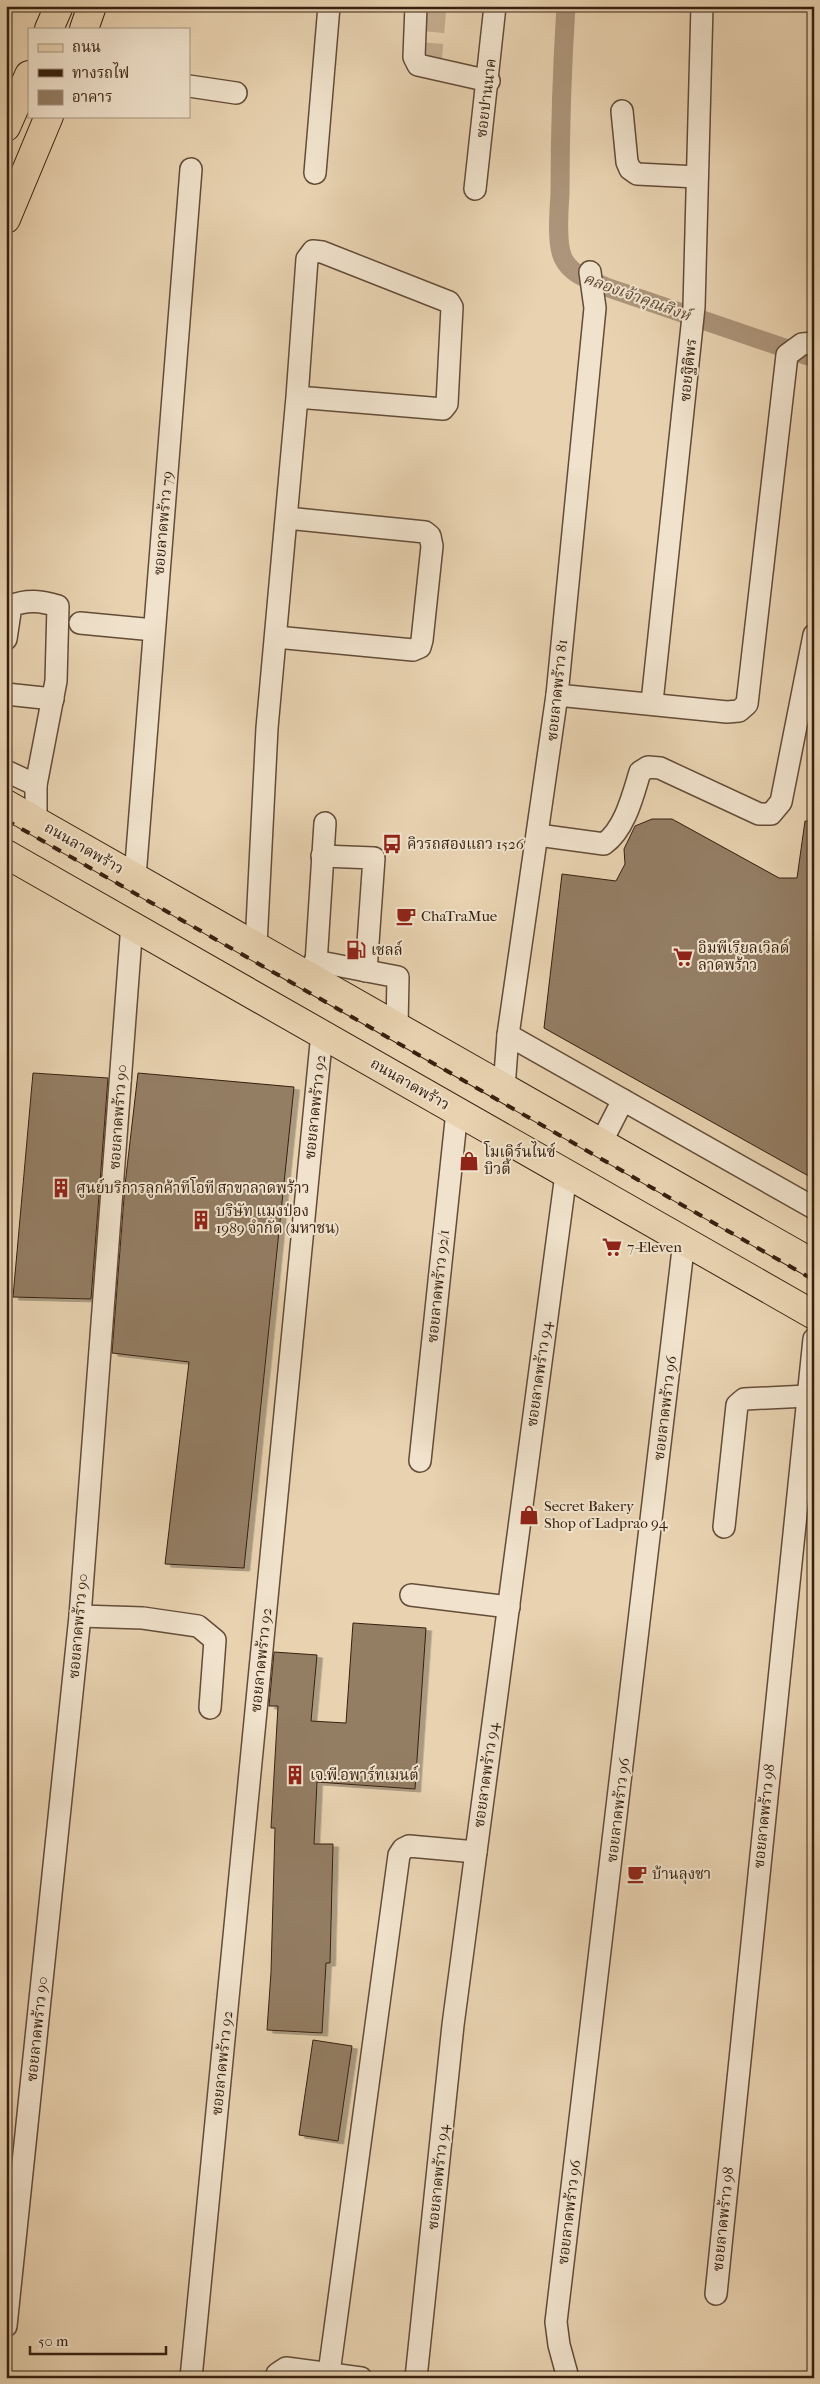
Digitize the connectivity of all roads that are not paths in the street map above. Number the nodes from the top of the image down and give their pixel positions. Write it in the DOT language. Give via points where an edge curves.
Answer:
graph roads {
  1 [pos="59,6"];
  2 [pos="92,6"];
  3 [pos="329,6"];
  4 [pos="416,6"];
  5 [pos="495,6"];
  6 [pos="702,6"];
  7 [pos="49,28"];
  8 [pos="84,28"];
  9 [pos="28,78"];
  10 [pos="488,81"];
  11 [pos="190,86"];
  12 [pos="236,93"];
  13 [pos="622,111"];
  14 [pos="48,118"];
  15 [pos="6,127"];
  16 [pos="191,169"];
  17 [pos="315,173"];
  18 [pos="697,177"];
  19 [pos="475,189"];
  20 [pos="6,219"];
  21 [pos="591,281"];
  22 [pos="801,347"];
  23 [pos="297,397"];
  24 [pos="287,518"];
  25 [pos="80,622"];
  26 [pos="154,630"];
  27 [pos="814,635"];
  28 [pos="276,637"];
  29 [pos="6,638"];
  30 [pos="6,694"];
  31 [pos="557,695"];
  32 [pos="53,700"];
  33 [pos="652,702"];
  34 [pos="6,771"];
  35 [pos="36,786"];
  36 [pos="6,804"];
  37 [pos="36,820"];
  38 [pos="325,823"];
  39 [pos="538,835"];
  40 [pos="6,854"];
  41 [pos="322,856"];
  42 [pos="135,877"];
  43 [pos="132,924"];
  44 [pos="256,945"];
  45 [pos="315,970"];
  46 [pos="366,971"];
  47 [pos="397,1027"];
  48 [pos="322,1033"];
  49 [pos="508,1035"];
  50 [pos="504,1088"];
  51 [pos="623,1100"];
  52 [pos="457,1111"];
  53 [pos="601,1143"];
  54 [pos="566,1174"];
  55 [pos="814,1208"];
  56 [pos="684,1241"];
  57 [pos="814,1264"];
  58 [pos="814,1315"];
  59 [pos="814,1339"];
  60 [pos="807,1396"];
  61 [pos="420,1461"];
  62 [pos="724,1527"];
  63 [pos="411,1595"];
  64 [pos="509,1607"];
  65 [pos="80,1616"];
  66 [pos="210,1708"];
  67 [pos="476,1852"];
  68 [pos="716,2294"];
  69 [pos="6,2326"];
  70 [pos="329,2373"];
  71 [pos="191,2378"];
  72 [pos="276,2378"];
  73 [pos="361,2378"];
  74 [pos="416,2378"];
  75 [pos="568,2378"];
  1 -- 7 [label="main road"];
  2 -- 8 [label="main road"];
  3 -- 17 [label="street"];
  4 -- 10 [label="street" via="414,57 418,64"];
  5 -- 10 [label="street, ซอยปานนาค"];
  6 -- 18 [label="street, ซอยฐิติพร"];
  9 -- 15 [label="main road"];
  10 -- 19 [label="street, ซอยปานนาค"];
  11 -- 12 [label="street"];
  13 -- 18 [label="street" via="630,169 638,174"];
  14 -- 20 [label="main road"];
  16 -- 26 [label="street, ซอยลาดพร้าว 79"];
  18 -- 33 [label="street, ซอยฐิติพร" via="694,315"];
  21 -- 31 [label="street, ซอยลาดพร้าว 81" via="595,308 586,418"];
  22 -- 33 [label="street" via="747,704 739,711 727,712"];
  23 -- 23 [label="street" via="443,408 447,404 452,306 449,302 313,251 308,259"];
  23 -- 24 [label="street"];
  24 -- 28 [label="street"];
  24 -- 28 [label="street" via="425,532 430,536 432,546 420,647 413,650"];
  25 -- 26 [label="street"];
  26 -- 42 [label="street, ซอยลาดพร้าว 79"];
  27 -- 39 [label="street" via="780,802 771,814 759,814 660,768 648,767 640,772 629,807 614,834 604,844"];
  28 -- 44 [label="street" via="267,728"];
  29 -- 32 [label="street" via="11,606 22,601 58,606"];
  30 -- 32 [label="street"];
  31 -- 33 [label="street"];
  31 -- 39 [label="street, ซอยลาดพร้าว 81"];
  32 -- 35 [label="street"];
  34 -- 35 [label="street"];
  35 -- 37 [label="street"];
  36 -- 37 [label="main road, ถนนลาดพร้าว"];
  37 -- 42 [label="main road, ถนนลาดพร้าว"];
  38 -- 41 [label="street"];
  39 -- 49 [label="street, ซอยลาดพร้าว 81"];
  40 -- 43 [label="main road, ถนนลาดพร้าว"];
  41 -- 45 [label="street"];
  41 -- 46 [label="street" via="374,858"];
  42 -- 44 [label="main road, ถนนลาดพร้าว"];
  43 -- 48 [label="main road, ถนนลาดพร้าว"];
  43 -- 65 [label="street, ซอยลาดพร้าว 90"];
  44 -- 45 [label="main road, ถนนลาดพร้าว"];
  45 -- 46 [label="street"];
  45 -- 47 [label="main road, ถนนลาดพร้าว"];
  46 -- 47 [label="street" via="398,977"];
  47 -- 50 [label="main road, ถนนลาดพร้าว"];
  48 -- 52 [label="main road, ถนนลาดพร้าว"];
  48 -- 71 [label="street, ซอยลาดพร้าว 92"];
  49 -- 50 [label="street, ซอยลาดพร้าว 81"];
  49 -- 51 [label="street"];
  50 -- 53 [label="main road, ถนนลาดพร้าว"];
  51 -- 53 [label="street"];
  51 -- 55 [label="street"];
  52 -- 54 [label="main road, ถนนลาดพร้าว"];
  52 -- 61 [label="street, ซอยลาดพร้าว 92/1"];
  53 -- 57 [label="main road, ถนนลาดพร้าว"];
  54 -- 56 [label="main road, ถนนลาดพร้าว"];
  54 -- 64 [label="street, ซอยลาดพร้าว 94"];
  56 -- 58 [label="main road, ถนนลาดพร้าว"];
  56 -- 75 [label="street, ซอยลาดพร้าว 96" via="556,2322"];
  59 -- 60 [label="street, ซอยลาดพร้าว 98"];
  60 -- 62 [label="street" via="744,1399 737,1405"];
  60 -- 68 [label="street, ซอยลาดพร้าว 98"];
  63 -- 64 [label="street"];
  64 -- 67 [label="street, ซอยลาดพร้าว 94"];
  65 -- 66 [label="street" via="143,1618 198,1626 215,1640"];
  65 -- 69 [label="street, ซอยลาดพร้าว 90"];
  67 -- 70 [label="street" via="410,1846 399,1855"];
  67 -- 74 [label="street, ซอยลาดพร้าว 94" via="452,2035"];
  70 -- 72 [label="street" via="286,2368"];
  70 -- 73 [label="street"];
}
